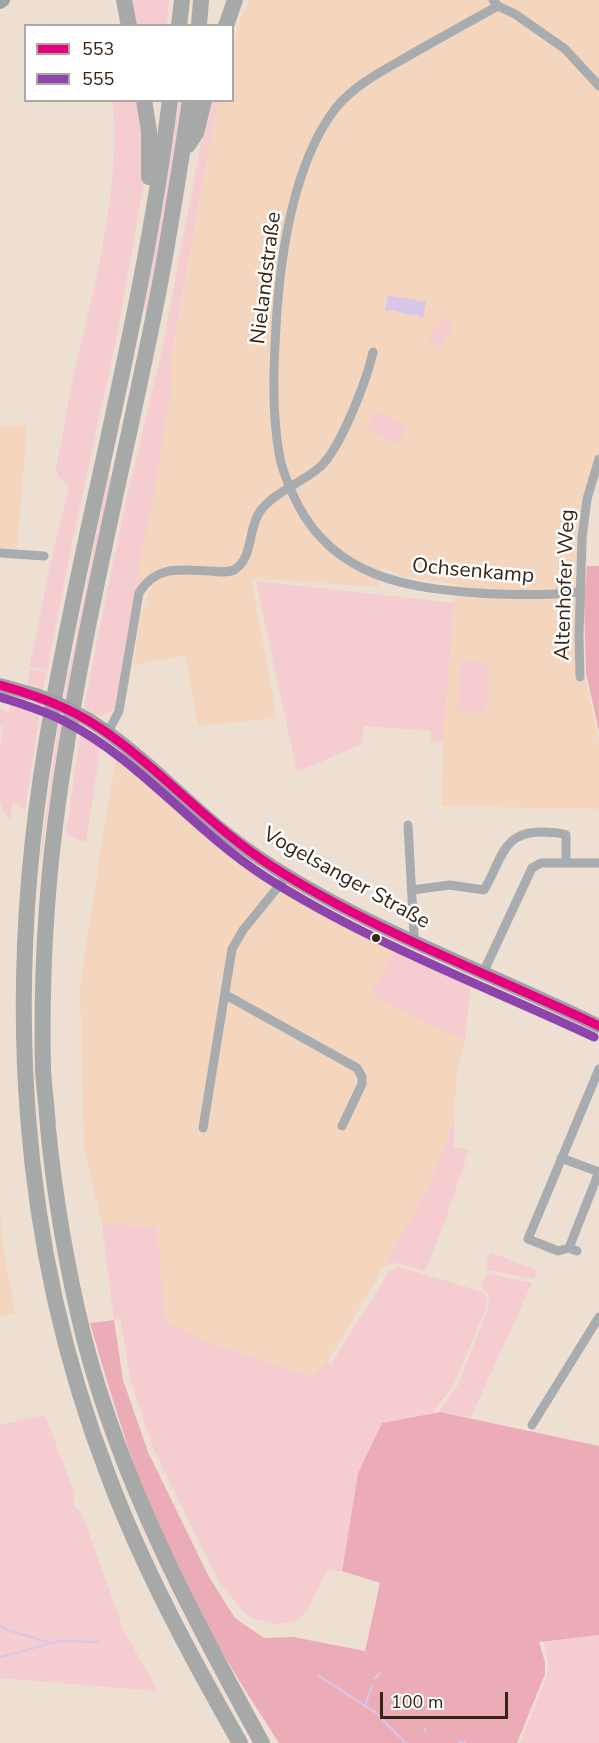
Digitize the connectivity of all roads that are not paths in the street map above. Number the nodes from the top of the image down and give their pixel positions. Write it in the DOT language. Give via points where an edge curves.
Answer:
graph roads {
  1 [pos="124,0"];
  2 [pos="182,0"];
  3 [pos="201,0"];
  4 [pos="235,0"];
  5 [pos="496,3"];
  6 [pos="129,24"];
  7 [pos="179,24"];
  8 [pos="199,24"];
  9 [pos="227,24"];
  10 [pos="599,86"];
  11 [pos="144,102"];
  12 [pos="170,102"];
  13 [pos="190,102"];
  14 [pos="204,102"];
  15 [pos="182,154"];
  16 [pos="148,244"];
  17 [pos="373,352"];
  18 [pos="599,459"];
  19 [pos="290,488"];
  20 [pos="0,553"];
  21 [pos="44,556"];
  22 [pos="579,592"];
  23 [pos="580,677"];
  24 [pos="0,685"];
  25 [pos="108,732"];
  26 [pos="408,825"];
  27 [pos="566,863"];
  28 [pos="599,863"];
  29 [pos="287,876"];
  30 [pos="412,890"];
  31 [pos="413,941"];
  32 [pos="483,973"];
  33 [pos="226,995"];
  34 [pos="598,1024"];
  35 [pos="599,1069"];
  36 [pos="342,1126"];
  37 [pos="203,1128"];
  38 [pos="561,1158"];
  39 [pos="599,1172"];
  40 [pos="599,1317"];
  41 [pos="532,1425"];
  42 [pos="240,1743"];
  43 [pos="262,1743"];
  1 -- 6 [label="highway"];
  2 -- 7 [label="highway"];
  3 -- 8 [label="highway"];
  4 -- 9 [label="highway"];
  5 -- 10 [label="street" via="565,49"];
  5 -- 19 [label="street, Nielandstraße" via="357,88 336,108 316,139 289,228 274,351 279,454"];
  11 -- 16 [label="highway" via="150,154"];
  12 -- 16 [label="highway"];
  13 -- 15 [label="highway"];
  14 -- 15 [label="highway" via="196,133"];
  15 -- 43 [label="highway" via="155,313 97,582 66,749 48,893 43,1073 65,1251 84,1338 110,1423 173,1575"];
  16 -- 42 [label="highway" via="45,751 28,891 24,1071 32,1167 46,1256 89,1423 149,1570"];
  17 -- 19 [label="street" via="332,453"];
  18 -- 22 [label="street, Altenhofer Weg" via="586,509"];
  19 -- 22 [label="street, Ochsenkamp" via="307,521 330,546 382,578 453,592 554,596"];
  19 -- 25 [label="street" via="258,514 246,555 234,570 176,569 145,584 139,593 119,711"];
  20 -- 21 [label="street"];
  22 -- 23 [label="street, Altenhofer Weg"];
  24 -- 25 [label="street, Vogelsanger Straße, bridge" via="58,704"];
  25 -- 29 [label="street, Vogelsanger Straße" via="231,838"];
  26 -- 30 [label="street"];
  27 -- 28 [label="street"];
  27 -- 30 [label="street" via="566,835 527,832 506,848 484,890 450,885"];
  27 -- 32 [label="street" via="541,863 532,868"];
  29 -- 31 [label="street, Vogelsanger Straße"];
  29 -- 33 [label="street" via="236,940"];
  30 -- 31 [label="street"];
  31 -- 32 [label="street, Vogelsanger Straße"];
  32 -- 34 [label="street, Vogelsanger Straße"];
  33 -- 36 [label="street" via="357,1068 362,1084"];
  33 -- 37 [label="street"];
  35 -- 38 [label="street"];
  38 -- 39 [label="street"];
  38 -- 39 [label="street" via="528,1239 558,1251 573,1250"];
  40 -- 41 [label="street"];
}
